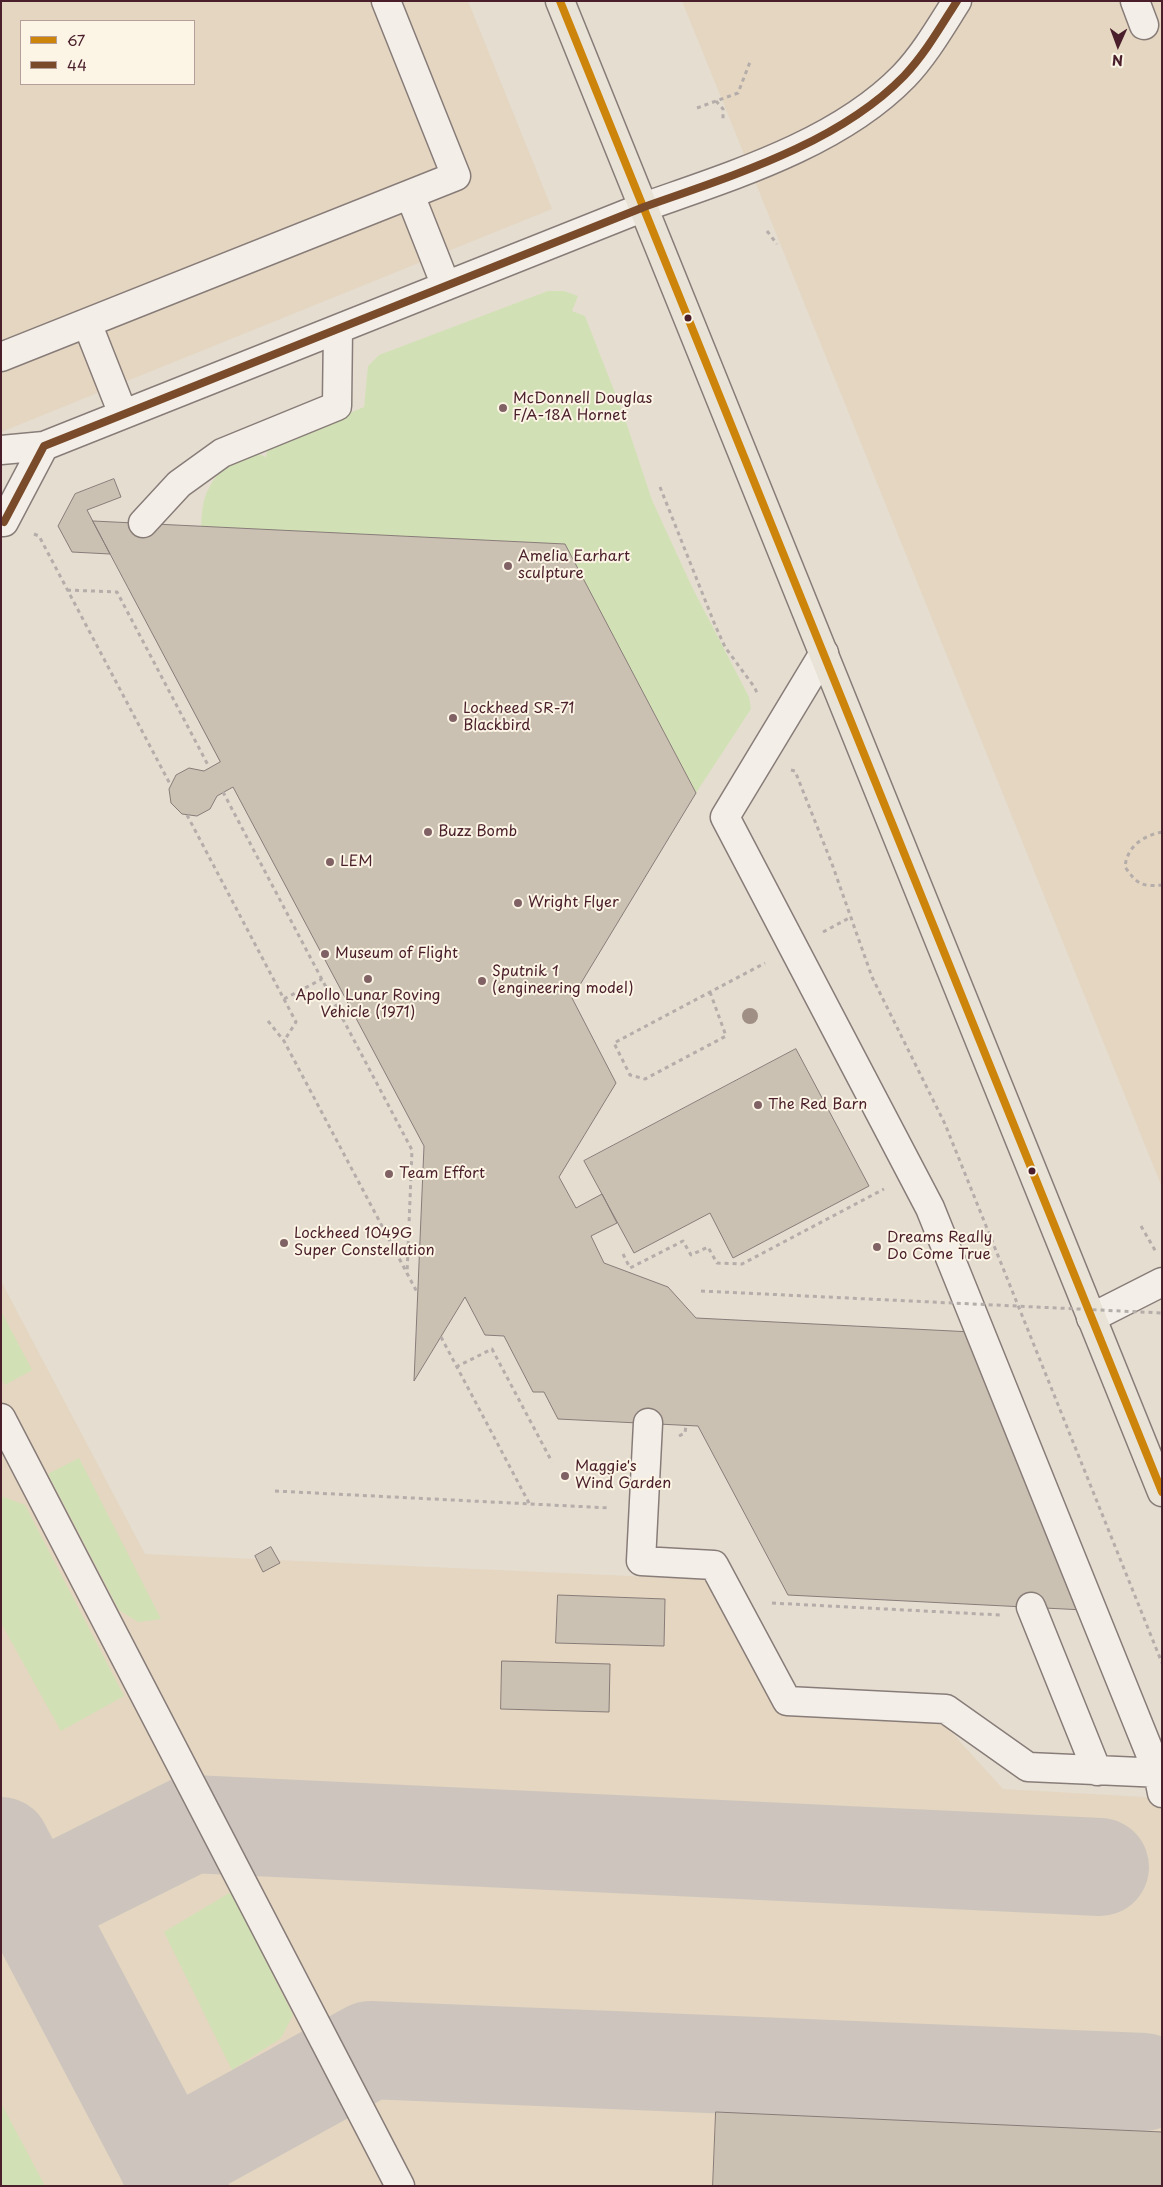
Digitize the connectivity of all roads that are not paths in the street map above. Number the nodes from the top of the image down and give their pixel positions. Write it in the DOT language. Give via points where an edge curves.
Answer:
graph roads {
  1 [pos="386,1"];
  2 [pos="560,1"];
  3 [pos="957,1"];
  4 [pos="410,195"];
  5 [pos="644,207"];
  6 [pos="446,286"];
  7 [pos="87,323"];
  8 [pos="338,329"];
  9 [pos="1,357"];
  10 [pos="123,414"];
  11 [pos="44,446"];
  12 [pos="1,450"];
  13 [pos="4,522"];
  14 [pos="143,523"];
  15 [pos="824,653"];
  16 [pos="1162,1282"];
  17 [pos="1092,1318"];
  18 [pos="1,1418"];
  19 [pos="648,1424"];
  20 [pos="1162,1492"];
  21 [pos="1033,1612"];
  22 [pos="1097,1770"];
  23 [pos="1160,1780"];
  24 [pos="400,2186"];
  1 -- 4 [label="street" via="456,176"];
  2 -- 5 [label="main road"];
  3 -- 5 [label="street" via="904,76 871,104 824,134 742,172"];
  4 -- 6 [label="street"];
  4 -- 7 [label="street"];
  5 -- 6 [label="street"];
  5 -- 15 [label="main road"];
  6 -- 8 [label="street"];
  7 -- 9 [label="street"];
  7 -- 10 [label="street"];
  8 -- 10 [label="street"];
  8 -- 14 [label="street" via="337,406 247,442 207,462 179,484"];
  10 -- 11 [label="street"];
  11 -- 12 [label="street"];
  11 -- 13 [label="street"];
  15 -- 17 [label="main road"];
  15 -- 23 [label="street" via="725,816 930,1208"];
  16 -- 17 [label="street"];
  17 -- 20 [label="main road"];
  18 -- 24 [label="street"];
  19 -- 22 [label="street" via="641,1562 714,1565 786,1700 946,1708 1028,1767"];
  21 -- 22 [label="street"];
  22 -- 23 [label="street"];
}
